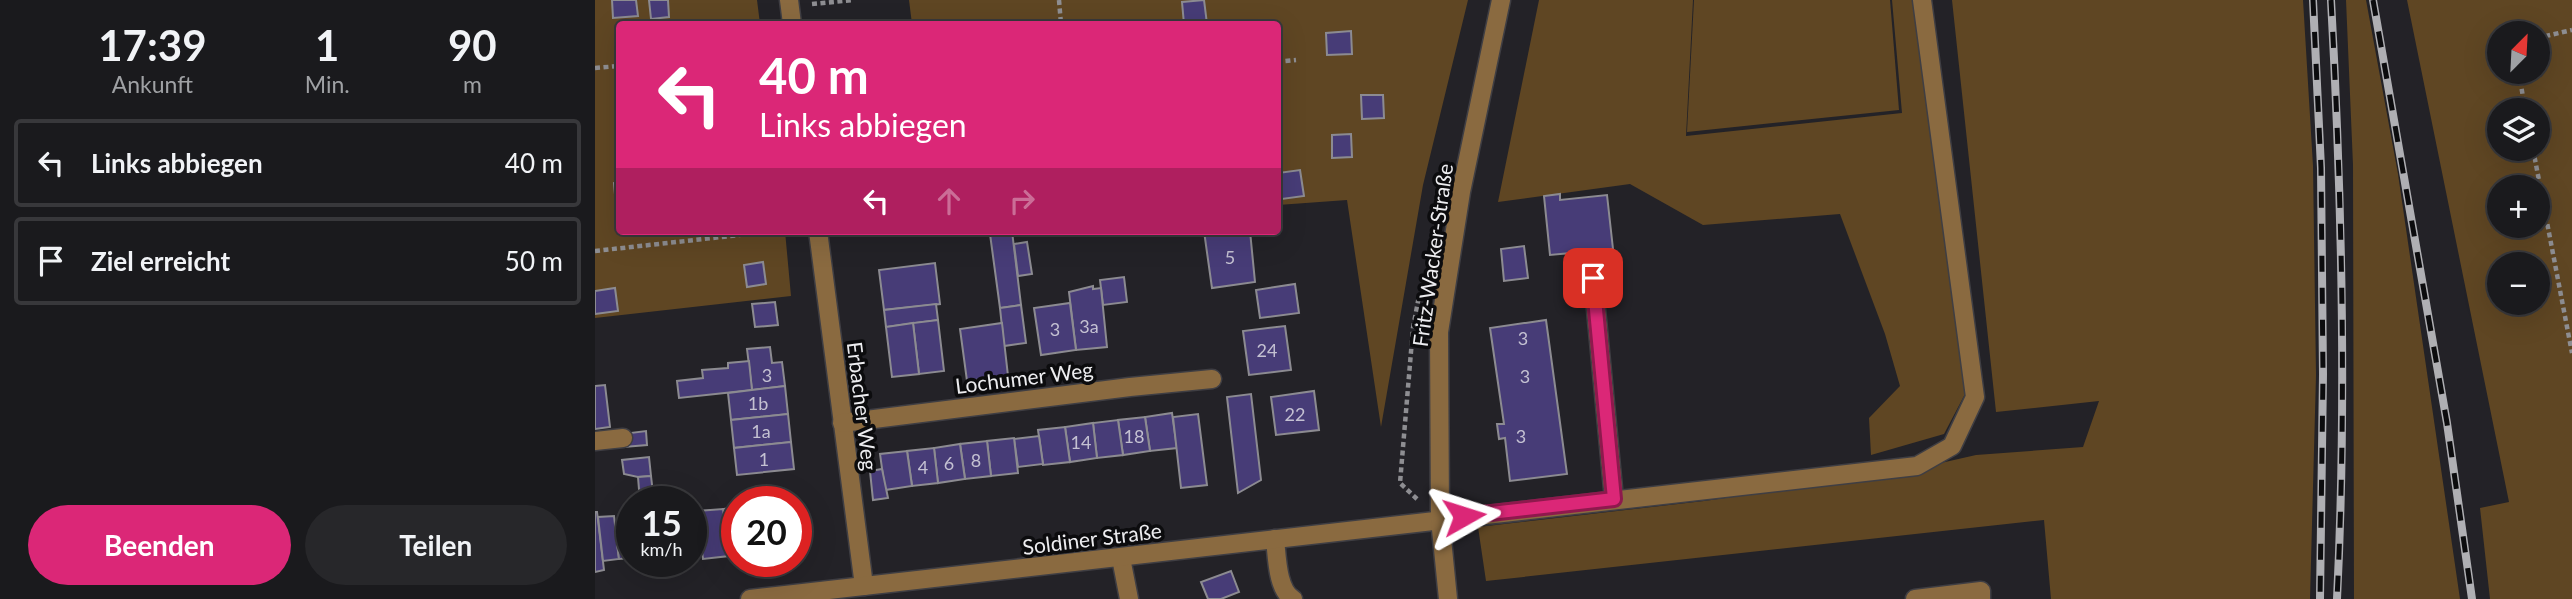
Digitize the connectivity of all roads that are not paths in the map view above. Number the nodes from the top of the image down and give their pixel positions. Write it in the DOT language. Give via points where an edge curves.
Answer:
graph roads {
  1 [pos="1501,0"];
  2 [pos="1922,0"];
  3 [pos="818,235"];
  4 [pos="1593,278"];
  5 [pos="1212,379"];
  6 [pos="842,423"];
  7 [pos="623,438"];
  8 [pos="595,441"];
  9 [pos="1614,499"];
  10 [pos="1440,519"];
  11 [pos="1275,540"];
  12 [pos="1121,558"];
  13 [pos="864,586"];
  14 [pos="750,599"];
  15 [pos="1129,599"];
  16 [pos="1293,599"];
  17 [pos="1448,599"];
  18 [pos="1915,599"];
  19 [pos="1982,599"];
  1 -- 10 [label="street, Fritz-Wacker-Straße" via="1461,192 1439,332"];
  2 -- 9 [label="street, Soldiner Straße" via="1975,397 1952,446 1917,466"];
  3 -- 6 [label="street, Erbacher Weg"];
  4 -- 9 [label="street"];
  5 -- 6 [label="street, Lochumer Weg"];
  6 -- 13 [label="street, Erbacher Weg"];
  7 -- 8 [label="street"];
  9 -- 10 [label="street, Soldiner Straße"];
  10 -- 11 [label="street, Soldiner Straße"];
  10 -- 17 [label="street, Fritz-Wacker-Straße"];
  11 -- 12 [label="street, Soldiner Straße"];
  11 -- 16 [label="street" via="1281,580"];
  12 -- 13 [label="street, Soldiner Straße"];
  12 -- 15 [label="street"];
  13 -- 14 [label="street, Soldiner Straße"];
  18 -- 19 [label="street" via="1981,592"];
}
